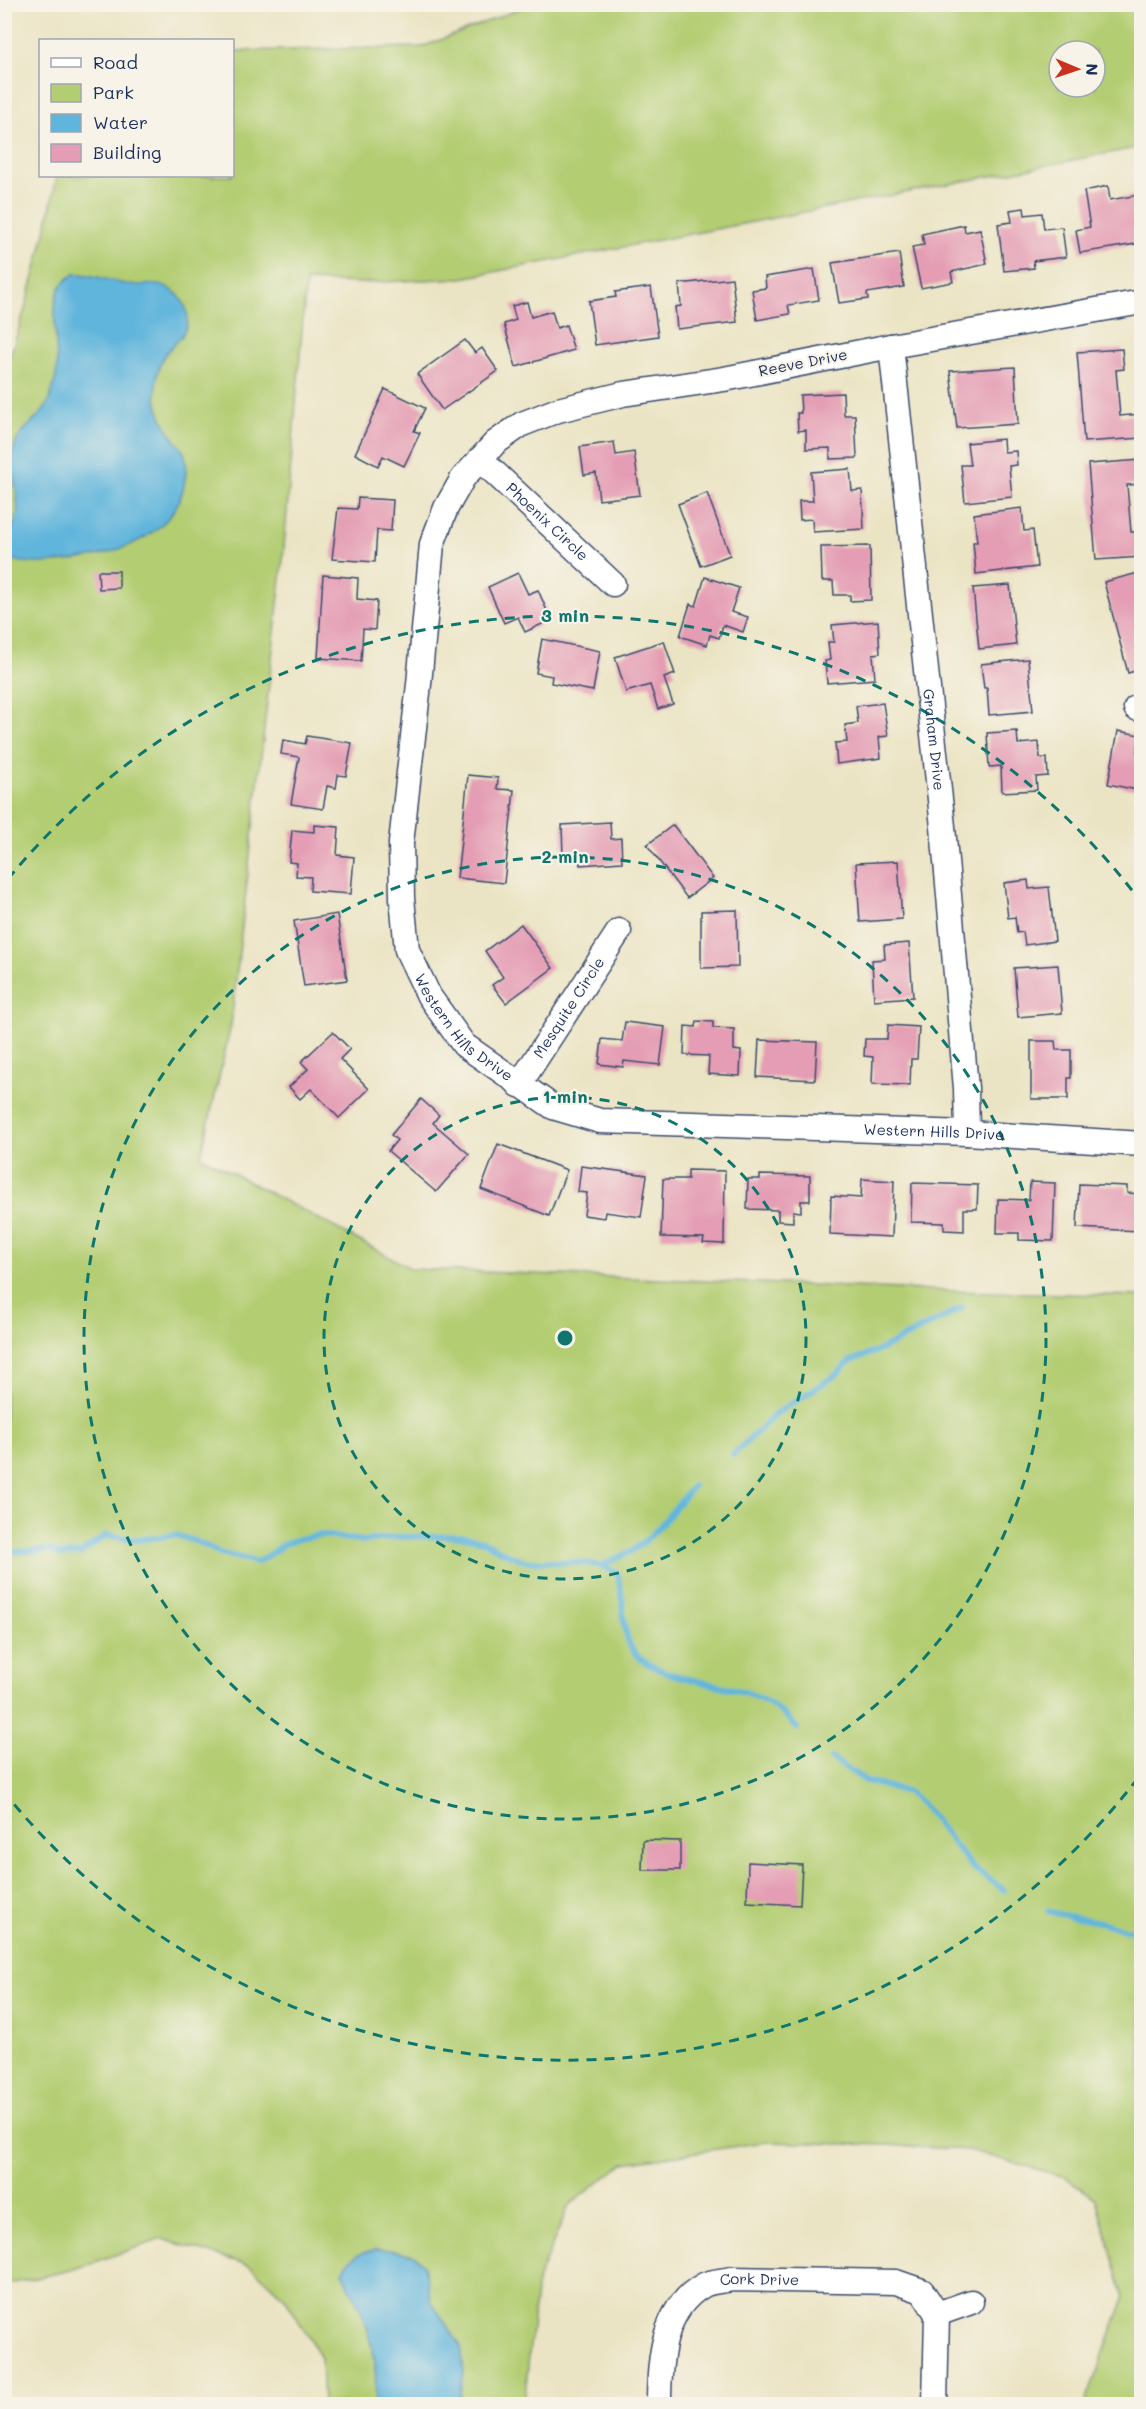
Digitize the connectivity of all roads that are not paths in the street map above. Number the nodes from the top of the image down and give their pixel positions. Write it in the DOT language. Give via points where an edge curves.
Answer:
graph roads {
  1 [pos="1142,302"];
  2 [pos="891,346"];
  3 [pos="480,459"];
  4 [pos="613,584"];
  5 [pos="619,931"];
  6 [pos="519,1085"];
  7 [pos="967,1133"];
  8 [pos="1142,1144"];
  9 [pos="971,2302"];
  10 [pos="937,2314"];
  11 [pos="659,2404"];
  12 [pos="935,2404"];
  1 -- 2 [label="street, Reeve Drive"];
  2 -- 3 [label="street, Reeve Drive" via="724,379 623,394 558,410 522,424"];
  2 -- 7 [label="street, Graham Drive" via="943,827"];
  3 -- 4 [label="street, Phoenix Circle"];
  3 -- 6 [label="street, Western Hills Drive" via="457,488 432,544 401,843 402,898 407,950 429,996 464,1045"];
  5 -- 6 [label="street, Mesquite Circle"];
  6 -- 7 [label="street, Western Hills Drive" via="553,1107 600,1120"];
  7 -- 8 [label="street, Western Hills Drive"];
  9 -- 10 [label="street"];
  10 -- 11 [label="street, Cork Drive" via="922,2291 896,2282 731,2279 705,2285 685,2301 671,2320 662,2349"];
  10 -- 12 [label="street"];
}
